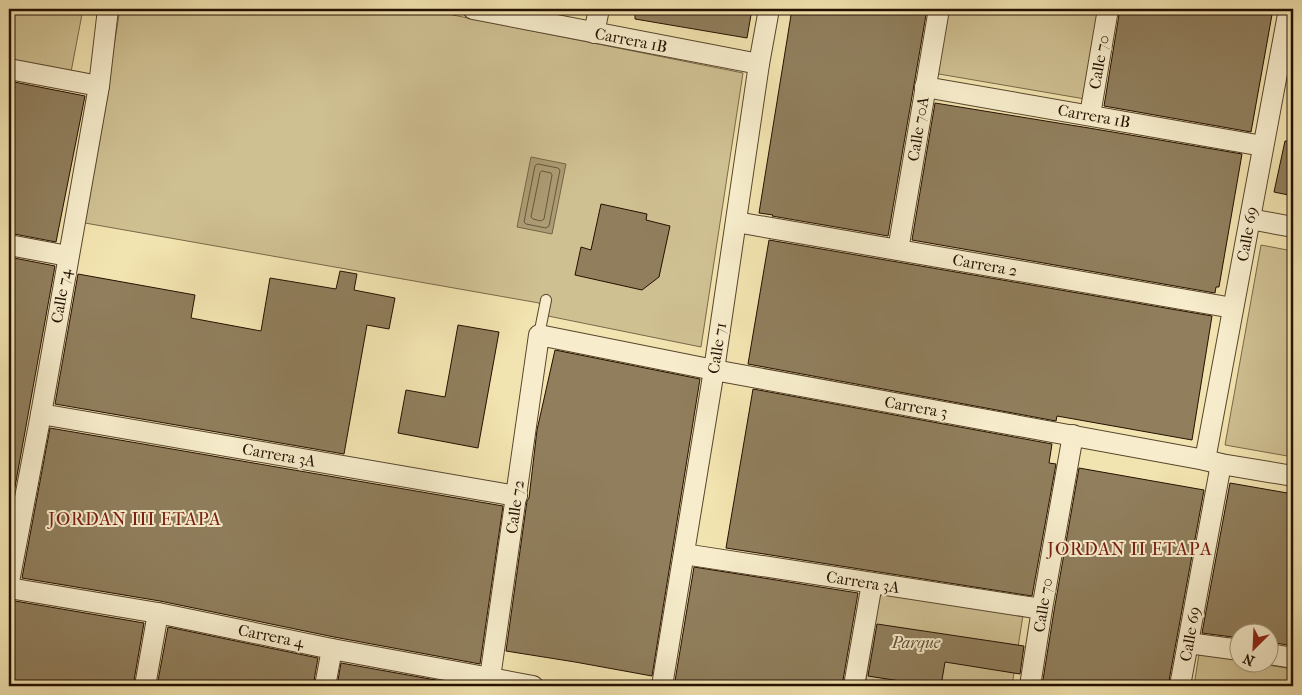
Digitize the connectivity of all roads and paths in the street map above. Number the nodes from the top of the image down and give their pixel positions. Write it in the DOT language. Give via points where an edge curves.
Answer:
graph roads {
  1 [pos="108,9"];
  2 [pos="473,9"];
  3 [pos="599,9"];
  4 [pos="769,9"];
  5 [pos="939,9"];
  6 [pos="1108,9"];
  7 [pos="1289,9"];
  8 [pos="594,33"];
  9 [pos="759,64"];
  10 [pos="9,69"];
  11 [pos="98,86"];
  12 [pos="925,87"];
  13 [pos="1090,116"];
  14 [pos="1263,146"];
  15 [pos="1250,220"];
  16 [pos="736,222"];
  17 [pos="1293,227"];
  18 [pos="9,244"];
  19 [pos="898,250"];
  20 [pos="68,256"];
  21 [pos="546,300"];
  22 [pos="1233,308"];
  23 [pos="539,335"];
  24 [pos="714,370"];
  25 [pos="40,414"];
  26 [pos="1072,435"];
  27 [pos="1213,462"];
  28 [pos="1293,476"];
  29 [pos="517,496"];
  30 [pos="684,554"];
  31 [pos="9,582"];
  32 [pos="872,583"];
  33 [pos="9,588"];
  34 [pos="1042,609"];
  35 [pos="158,613"];
  36 [pos="1188,643"];
  37 [pos="332,649"];
  38 [pos="1230,649"];
  39 [pos="1280,656"];
  40 [pos="1293,658"];
  41 [pos="490,678"];
  42 [pos="146,686"];
  43 [pos="325,686"];
  44 [pos="533,686"];
  45 [pos="662,686"];
  46 [pos="854,686"];
  47 [pos="1030,686"];
  48 [pos="1180,686"];
  1 -- 11 [label="street, Calle 74"];
  2 -- 8 [label="street, Carrera 1B"];
  3 -- 8 [label="street"];
  4 -- 9 [label="street, Calle 71"];
  5 -- 12 [label="street, Calle 70A"];
  6 -- 13 [label="street, Calle 70"];
  7 -- 14 [label="street, Calle 69"];
  8 -- 9 [label="street, Carrera 1B"];
  9 -- 16 [label="street, Calle 71"];
  10 -- 11 [label="street"];
  11 -- 20 [label="street, Calle 74"];
  12 -- 13 [label="street, Carrera 1B"];
  12 -- 19 [label="street, Calle 70A"];
  13 -- 14 [label="street, Carrera 1B"];
  14 -- 15 [label="street, Calle 69"];
  15 -- 17 [label="street"];
  15 -- 22 [label="street, Calle 69"];
  16 -- 19 [label="street, Carrera 2"];
  16 -- 24 [label="street, Calle 71"];
  18 -- 20 [label="street"];
  19 -- 22 [label="street, Carrera 2"];
  20 -- 25 [label="street, Calle 74"];
  21 -- 23 [label="lane"];
  22 -- 27 [label="street, Calle 69"];
  23 -- 24 [label="street, Carrera 3"];
  23 -- 29 [label="street, Calle 72"];
  24 -- 26 [label="street, Carrera 3"];
  24 -- 30 [label="street, Calle 71"];
  25 -- 29 [label="street, Carrera 3A"];
  25 -- 31 [label="street, Calle 74"];
  26 -- 27 [label="street, Carrera 3"];
  26 -- 34 [label="street, Calle 70"];
  27 -- 28 [label="street, Carrera 3"];
  27 -- 36 [label="street, Calle 69"];
  29 -- 41 [label="street, Calle 72"];
  30 -- 32 [label="street, Carrera 3A"];
  30 -- 45 [label="street, Calle 71"];
  32 -- 34 [label="street, Carrera 3A"];
  32 -- 46 [label="street"];
  33 -- 35 [label="street, Carrera 4"];
  34 -- 47 [label="street, Calle 70"];
  35 -- 37 [label="street, Carrera 4"];
  35 -- 42 [label="street"];
  36 -- 38 [label="street"];
  36 -- 48 [label="street, Calle 69"];
  37 -- 41 [label="street, Carrera 4"];
  37 -- 43 [label="street"];
  39 -- 40 [label="street"];
  41 -- 44 [label="street, Carrera 4"];
}
